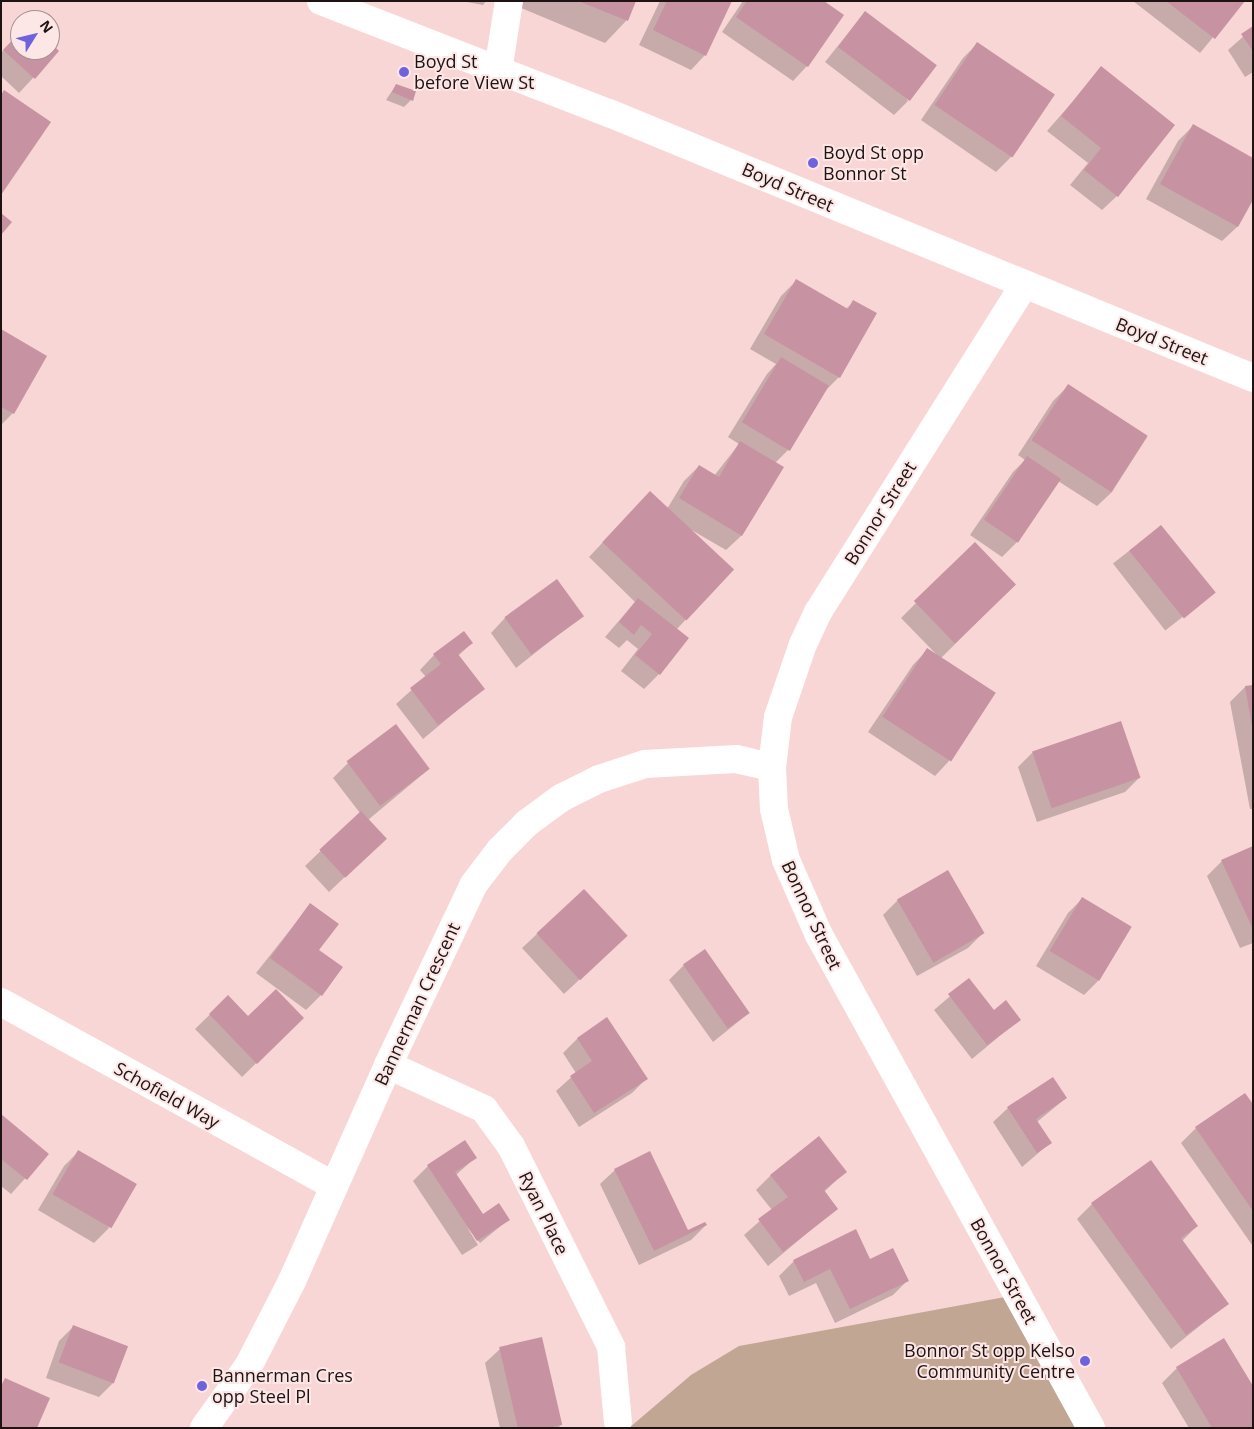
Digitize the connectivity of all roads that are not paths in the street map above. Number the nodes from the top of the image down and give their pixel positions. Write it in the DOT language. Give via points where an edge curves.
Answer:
graph roads {
  1 [pos="321,1"];
  2 [pos="510,1"];
  3 [pos="498,71"];
  4 [pos="1024,285"];
  5 [pos="1253,378"];
  6 [pos="772,767"];
  7 [pos="1,1002"];
  8 [pos="388,1065"];
  9 [pos="334,1186"];
  10 [pos="618,1422"];
  11 [pos="204,1428"];
  12 [pos="1091,1428"];
  1 -- 3 [label="street, Boyd Street"];
  2 -- 3 [label="street"];
  3 -- 4 [label="street, Boyd Street" via="618,117"];
  4 -- 5 [label="street, Boyd Street"];
  4 -- 6 [label="street, Bonnor Street" via="818,612 799,652 778,718"];
  6 -- 8 [label="street, Bannerman Crescent" via="736,759 645,764 599,779 561,798 527,823 500,850 474,884"];
  6 -- 12 [label="street, Bonnor Street" via="774,809 786,860 819,935"];
  7 -- 9 [label="street, Schofield Way"];
  8 -- 9 [label="street, Bannerman Crescent"];
  8 -- 10 [label="street, Ryan Place" via="484,1109 511,1146 611,1347"];
  9 -- 11 [label="street, Bannerman Crescent" via="292,1281 249,1364"];
}
